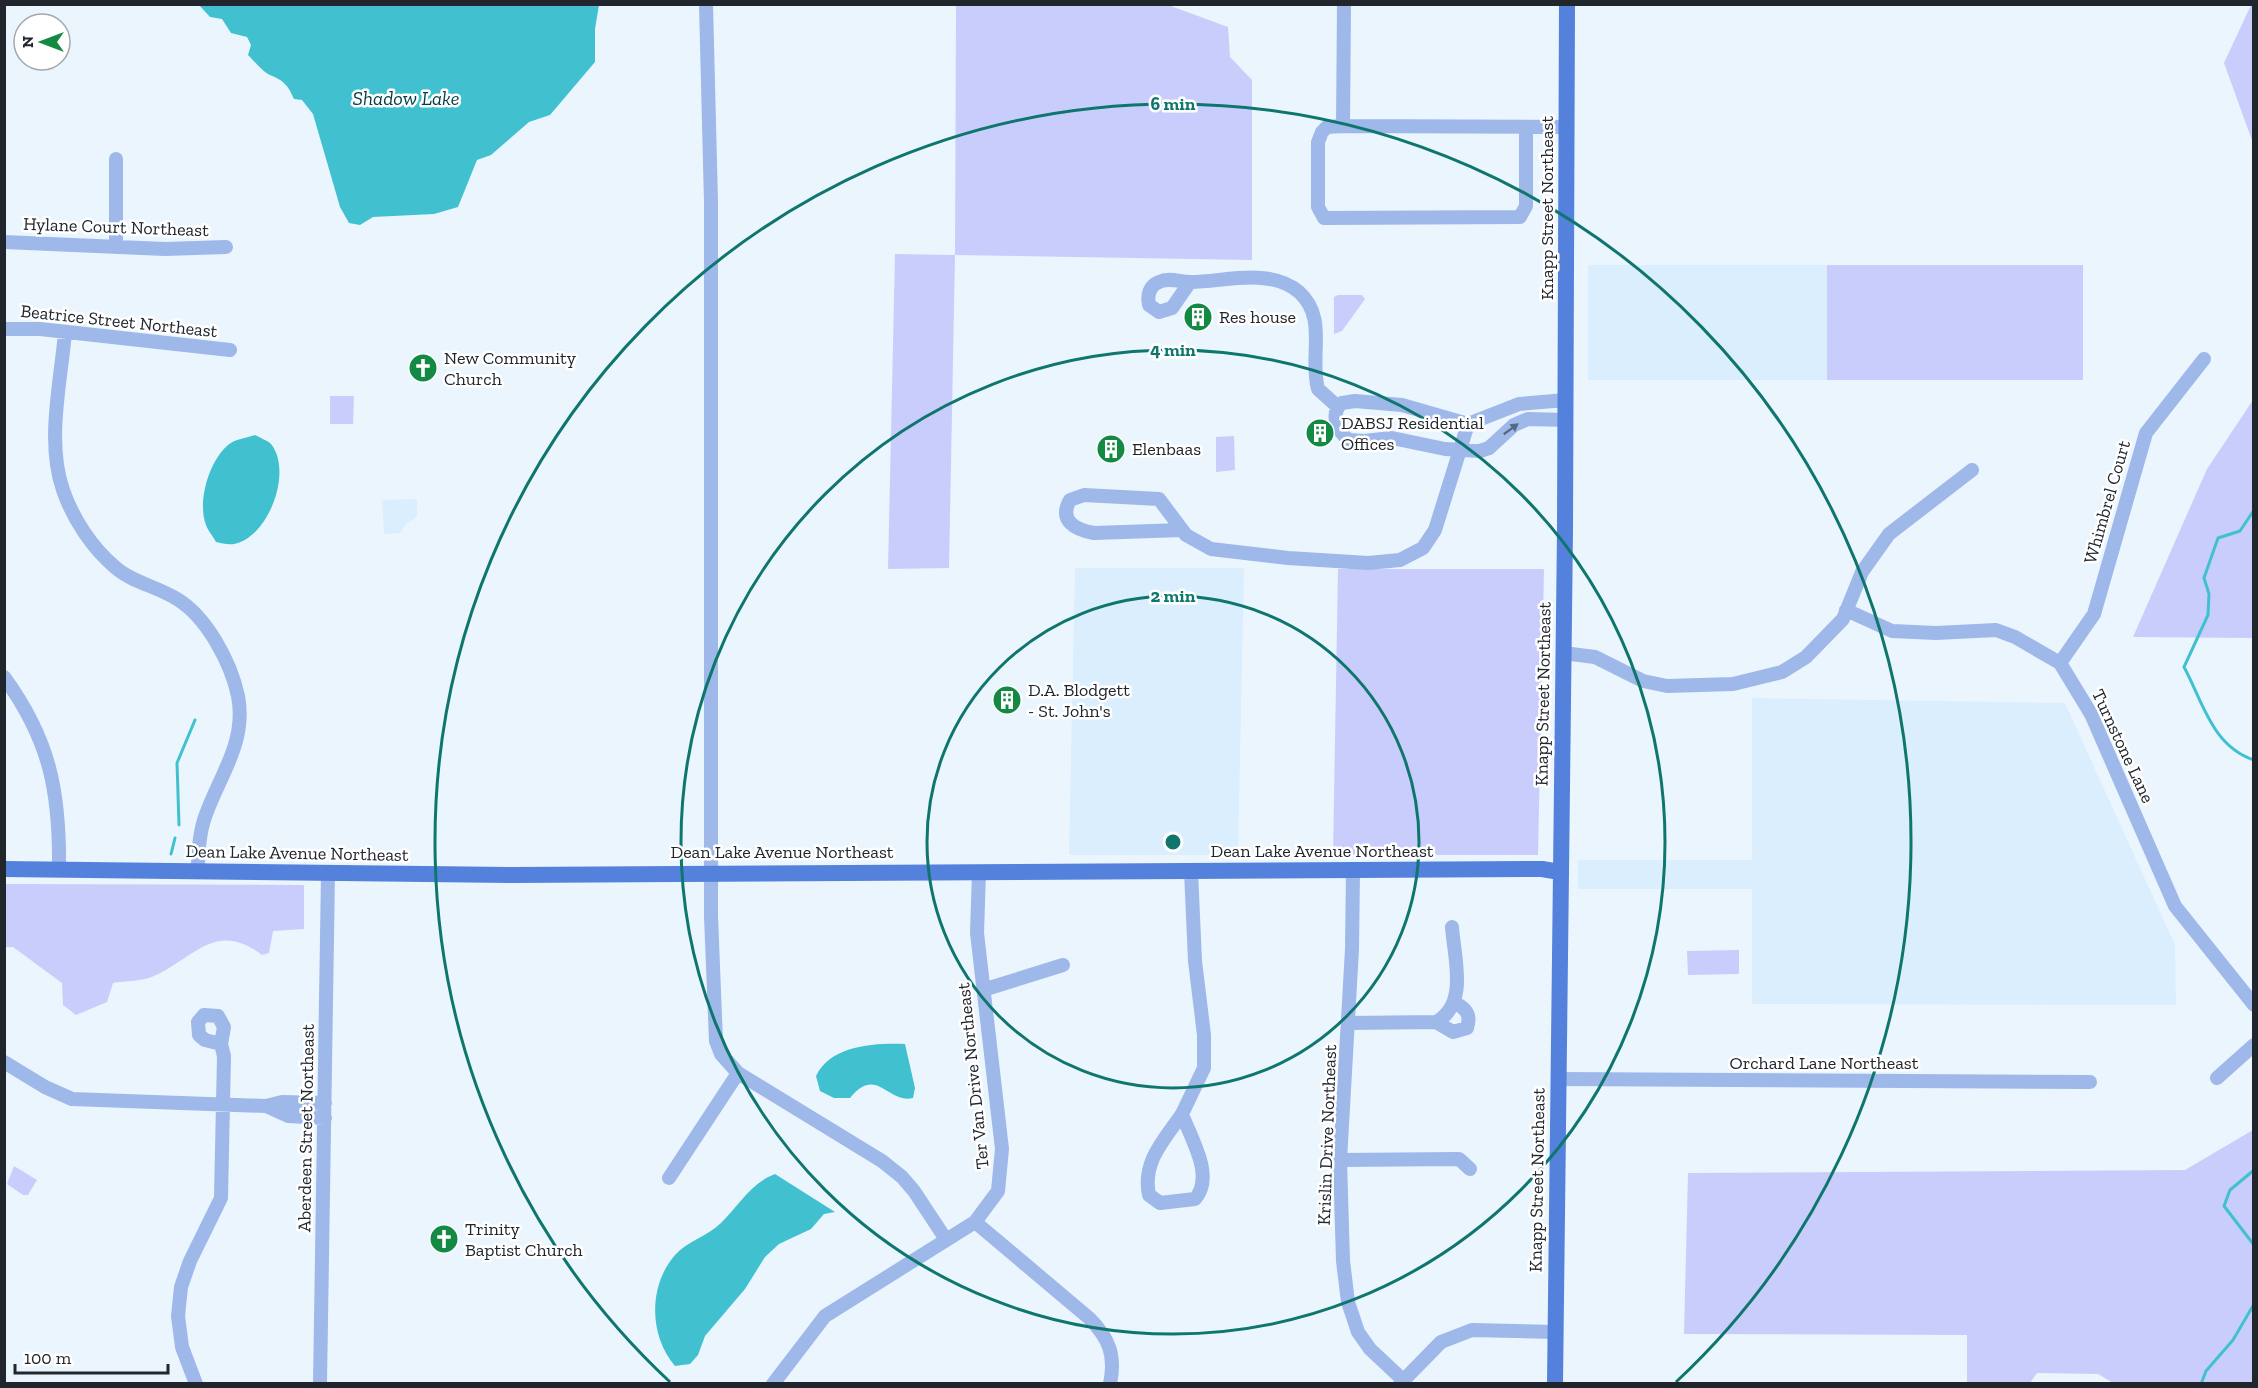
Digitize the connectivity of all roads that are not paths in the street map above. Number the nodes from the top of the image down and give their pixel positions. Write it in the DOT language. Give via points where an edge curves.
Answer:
graph roads {
  1 [pos="705,4"];
  2 [pos="1344,4"];
  3 [pos="1567,4"];
  4 [pos="1343,126"];
  5 [pos="1526,127"];
  6 [pos="1567,127"];
  7 [pos="116,159"];
  8 [pos="4,242"];
  9 [pos="116,247"];
  10 [pos="226,247"];
  11 [pos="1190,282"];
  12 [pos="4,329"];
  13 [pos="65,332"];
  14 [pos="230,350"];
  15 [pos="2204,359"];
  16 [pos="1566,400"];
  17 [pos="1338,407"];
  18 [pos="1566,420"];
  19 [pos="1468,424"];
  20 [pos="1461,448"];
  21 [pos="1972,470"];
  22 [pos="1182,530"];
  23 [pos="1846,610"];
  24 [pos="1563,653"];
  25 [pos="2060,663"];
  26 [pos="4,677"];
  27 [pos="4,869"];
  28 [pos="59,869"];
  29 [pos="1353,870"];
  30 [pos="198,871"];
  31 [pos="1191,871"];
  32 [pos="712,872"];
  33 [pos="979,872"];
  34 [pos="1560,872"];
  35 [pos="328,873"];
  36 [pos="1452,927"];
  37 [pos="1063,965"];
  38 [pos="983,990"];
  39 [pos="1455,1004"];
  40 [pos="2253,1005"];
  41 [pos="1436,1022"];
  42 [pos="1348,1023"];
  43 [pos="221,1044"];
  44 [pos="2253,1045"];
  45 [pos="4,1062"];
  46 [pos="738,1073"];
  47 [pos="2217,1078"];
  48 [pos="1558,1079"];
  49 [pos="2090,1082"];
  50 [pos="224,1103"];
  51 [pos="325,1103"];
  52 [pos="266,1106"];
  53 [pos="1182,1114"];
  54 [pos="325,1118"];
  55 [pos="1340,1160"];
  56 [pos="1470,1169"];
  57 [pos="669,1178"];
  58 [pos="975,1222"];
  59 [pos="945,1238"];
  60 [pos="1555,1332"];
  61 [pos="1402,1382"];
  62 [pos="196,1383"];
  63 [pos="320,1383"];
  64 [pos="773,1383"];
  65 [pos="1110,1383"];
  66 [pos="1555,1383"];
  1 -- 32 [label="street" via="711,203"];
  2 -- 4 [label="street"];
  3 -- 6 [label="main road, Knapp Street Northeast"];
  4 -- 5 [label="street"];
  4 -- 5 [label="street" via="1328,127 1318,138 1318,207 1328,219 1520,217 1526,206"];
  5 -- 6 [label="street"];
  6 -- 16 [label="main road, Knapp Street Northeast"];
  7 -- 9 [label="street"];
  8 -- 9 [label="street, Hylane Court Northeast"];
  9 -- 10 [label="street, Hylane Court Northeast"];
  11 -- 17 [label="street" via="1272,280 1300,293 1315,321 1318,389"];
  12 -- 13 [label="street, Beatrice Street Northeast"];
  13 -- 14 [label="street, Beatrice Street Northeast"];
  13 -- 30 [label="street" via="56,451 62,489 76,519 93,545 117,570 178,600 219,645 234,679 239,728 225,777 205,818"];
  15 -- 25 [label="street, Whimbrel Court" via="2146,433 2094,614"];
  16 -- 18 [label="main road, Knapp Street Northeast"];
  16 -- 19 [label="street" via="1519,404"];
  17 -- 19 [label="street" via="1355,400 1402,405"];
  17 -- 20 [label="street" via="1337,427 1349,440 1392,438 1445,449"];
  20 -- 18 [label="street, one-way" via="1485,450 1514,424 1528,419"];
  18 -- 24 [label="main road, Knapp Street Northeast"];
  19 -- 20 [label="street"];
  20 -- 22 [label="street" via="1435,530 1423,548 1400,560 1368,563 1211,549"];
  21 -- 23 [label="street" via="1889,534 1862,572"];
  22 -- 22 [label="street" via="1159,499 1084,495 1070,500 1066,507 1072,527 1081,531"];
  23 -- 24 [label="street" via="1843,619 1806,657 1782,672 1733,684 1666,686 1644,681 1595,657"];
  23 -- 25 [label="street, Turnstone Lane" via="1892,631 1996,630"];
  24 -- 34 [label="main road, Knapp Street Northeast"];
  25 -- 40 [label="street, Turnstone Lane" via="2091,714 2175,906"];
  26 -- 28 [label="street" via="27,708 51,772 60,824"];
  27 -- 28 [label="main road, Dean Lake Avenue Northeast"];
  28 -- 30 [label="main road, Dean Lake Avenue Northeast"];
  29 -- 31 [label="main road, Dean Lake Avenue Northeast"];
  29 -- 34 [label="main road, Dean Lake Avenue Northeast"];
  29 -- 42 [label="street, Krislin Drive Northeast"];
  30 -- 35 [label="main road, Dean Lake Avenue Northeast"];
  31 -- 33 [label="main road, Dean Lake Avenue Northeast"];
  31 -- 53 [label="street" via="1204,1068"];
  32 -- 33 [label="main road, Dean Lake Avenue Northeast"];
  32 -- 35 [label="main road, Dean Lake Avenue Northeast"];
  32 -- 46 [label="street" via="716,1041"];
  33 -- 38 [label="street, Ter Van Drive Northeast" via="977,933"];
  34 -- 48 [label="main road, Knapp Street Northeast"];
  35 -- 51 [label="street, Aberdeen Street Northeast"];
  36 -- 39 [label="street"];
  37 -- 38 [label="street"];
  38 -- 58 [label="street, Ter Van Drive Northeast" via="1002,1149 998,1191"];
  39 -- 41 [label="street"];
  39 -- 41 [label="street" via="1467,1011 1467,1028 1454,1032"];
  41 -- 42 [label="street"];
  42 -- 55 [label="street, Krislin Drive Northeast"];
  43 -- 50 [label="street"];
  44 -- 47 [label="street"];
  45 -- 50 [label="street" via="72,1099"];
  46 -- 57 [label="street"];
  46 -- 59 [label="street" via="882,1161 902,1177"];
  48 -- 49 [label="street, Orchard Lane Northeast"];
  48 -- 60 [label="main road, Knapp Street Northeast"];
  50 -- 52 [label="street"];
  50 -- 62 [label="street" via="221,1198 190,1262 181,1287 178,1316 182,1347"];
  51 -- 52 [label="street" via="282,1102"];
  51 -- 54 [label="street, Aberdeen Street Northeast"];
  52 -- 54 [label="street" via="288,1116"];
  53 -- 53 [label="street" via="1202,1169 1201,1192 1195,1199 1160,1203 1149,1195 1146,1180 1150,1162"];
  54 -- 63 [label="street, Aberdeen Street Northeast"];
  55 -- 56 [label="street" via="1459,1159"];
  55 -- 61 [label="street, Krislin Drive Northeast" via="1343,1261 1352,1319 1370,1348"];
  58 -- 59 [label="street, Ter Van Drive Northeast"];
  58 -- 65 [label="street" via="1103,1333 1114,1366"];
  59 -- 64 [label="street, Ter Van Drive Northeast" via="825,1316"];
  60 -- 61 [label="street" via="1472,1330 1441,1342"];
  60 -- 66 [label="main road, Knapp Street Northeast"];
}
